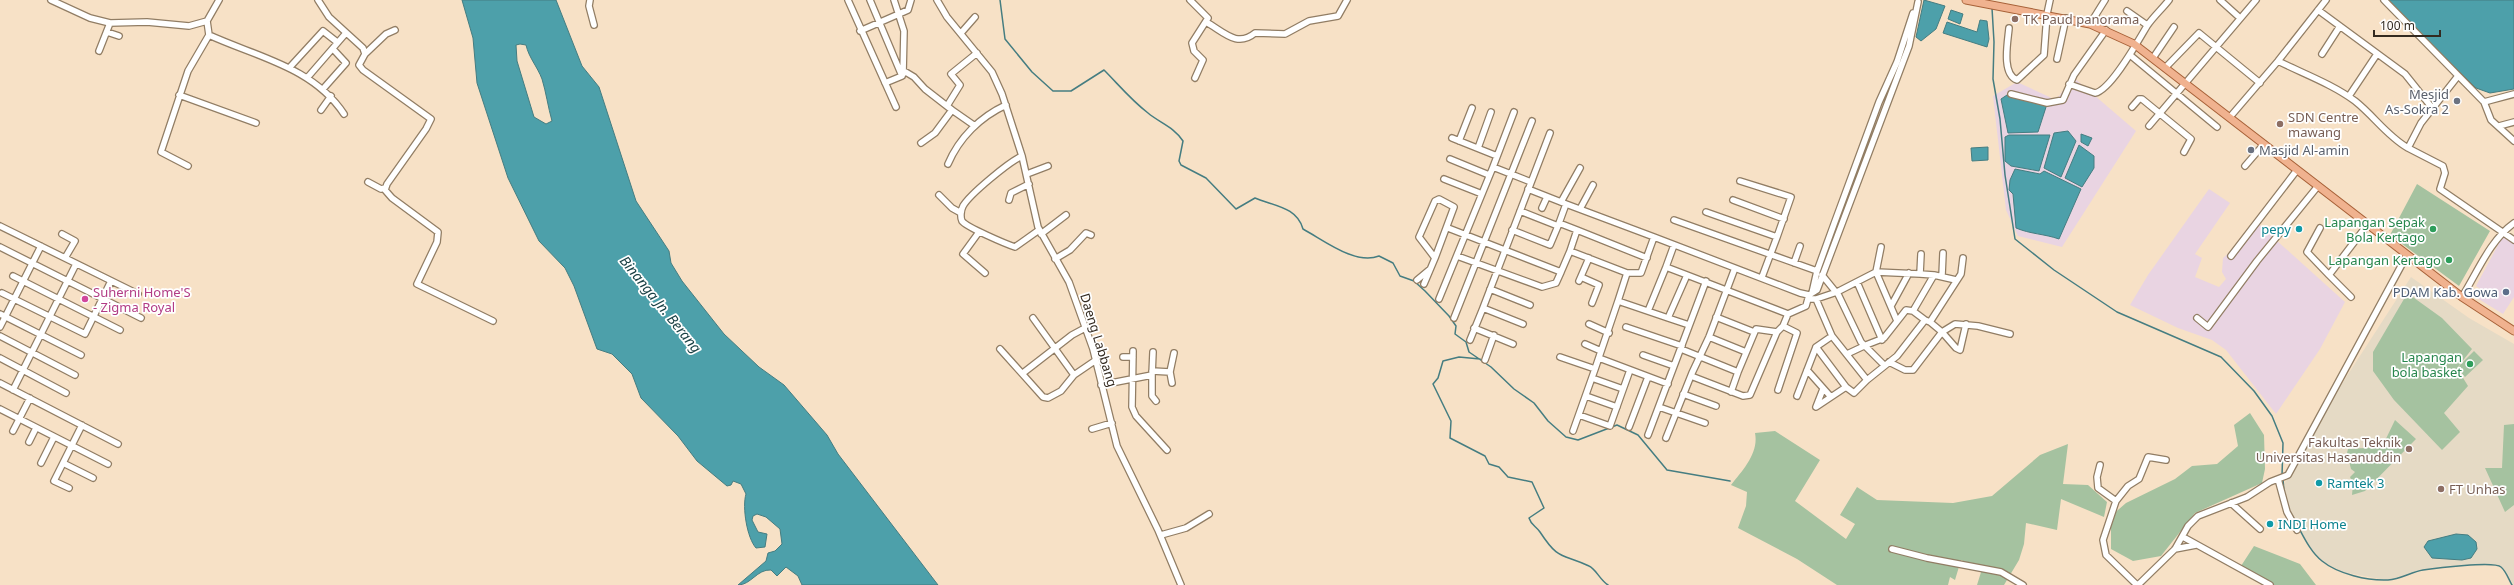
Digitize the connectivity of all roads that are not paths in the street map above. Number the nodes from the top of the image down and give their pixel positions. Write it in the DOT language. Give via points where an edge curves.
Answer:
graph roads {
  1 [pos="51,0"];
  2 [pos="219,0"];
  3 [pos="318,0"];
  4 [pos="590,0"];
  5 [pos="848,0"];
  6 [pos="870,0"];
  7 [pos="894,0"];
  8 [pos="911,0"];
  9 [pos="938,0"];
  10 [pos="1190,0"];
  11 [pos="1347,0"];
  12 [pos="1966,0"];
  13 [pos="2050,0"];
  14 [pos="2105,0"];
  15 [pos="2169,0"];
  16 [pos="2220,0"];
  17 [pos="2256,0"];
  18 [pos="2326,0"];
  19 [pos="2384,0"];
  20 [pos="1918,1"];
  21 [pos="2318,10"];
  22 [pos="2127,11"];
  23 [pos="899,14"];
  24 [pos="2047,14"];
  25 [pos="975,18"];
  26 [pos="2066,18"];
  27 [pos="2240,18"];
  28 [pos="207,21"];
  29 [pos="1206,22"];
  30 [pos="110,23"];
  31 [pos="879,23"];
  32 [pos="2090,24"];
  33 [pos="594,25"];
  34 [pos="2147,25"];
  35 [pos="2340,26"];
  36 [pos="2174,27"];
  37 [pos="2009,28"];
  38 [pos="395,30"];
  39 [pos="2106,30"];
  40 [pos="860,31"];
  41 [pos="107,32"];
  42 [pos="346,33"];
  43 [pos="960,33"];
  44 [pos="209,35"];
  45 [pos="119,36"];
  46 [pos="337,42"];
  47 [pos="2137,46"];
  48 [pos="2216,48"];
  49 [pos="332,49"];
  50 [pos="99,51"];
  51 [pos="977,53"];
  52 [pos="365,54"];
  53 [pos="2130,54"];
  54 [pos="2322,54"];
  55 [pos="2377,54"];
  56 [pos="2152,58"];
  57 [pos="2057,59"];
  58 [pos="2278,62"];
  59 [pos="290,67"];
  60 [pos="2165,68"];
  61 [pos="903,73"];
  62 [pos="2458,76"];
  63 [pos="307,78"];
  64 [pos="1195,78"];
  65 [pos="885,83"];
  66 [pos="2185,83"];
  67 [pos="2260,83"];
  68 [pos="2069,84"];
  69 [pos="323,89"];
  70 [pos="2178,93"];
  71 [pos="2011,94"];
  72 [pos="2514,94"];
  73 [pos="179,95"];
  74 [pos="331,96"];
  75 [pos="2349,96"];
  76 [pos="2484,102"];
  77 [pos="1006,105"];
  78 [pos="947,106"];
  79 [pos="896,107"];
  80 [pos="2132,107"];
  81 [pos="1472,108"];
  82 [pos="2433,109"];
  83 [pos="321,110"];
  84 [pos="952,110"];
  85 [pos="1491,112"];
  86 [pos="1514,112"];
  87 [pos="344,114"];
  88 [pos="2161,114"];
  89 [pos="2230,117"];
  90 [pos="1532,121"];
  91 [pos="2514,122"];
  92 [pos="256,123"];
  93 [pos="975,126"];
  94 [pos="2149,126"];
  95 [pos="2500,126"];
  96 [pos="2217,127"];
  97 [pos="1550,133"];
  98 [pos="1452,138"];
  99 [pos="1458,141"];
  100 [pos="2514,141"];
  101 [pos="921,143"];
  102 [pos="2264,144"];
  103 [pos="1478,148"];
  104 [pos="2408,148"];
  105 [pos="2184,152"];
  106 [pos="1022,156"];
  107 [pos="1497,156"];
  108 [pos="1450,159"];
  109 [pos="948,164"];
  110 [pos="188,166"];
  111 [pos="1048,166"];
  112 [pos="2245,166"];
  113 [pos="1493,167"];
  114 [pos="1580,168"];
  115 [pos="2297,170"];
  116 [pos="1026,174"];
  117 [pos="1512,174"];
  118 [pos="1489,175"];
  119 [pos="1444,179"];
  120 [pos="368,182"];
  121 [pos="1531,182"];
  122 [pos="1740,182"];
  123 [pos="1029,184"];
  124 [pos="1593,185"];
  125 [pos="386,188"];
  126 [pos="1528,189"];
  127 [pos="2315,190"];
  128 [pos="1482,194"];
  129 [pos="939,195"];
  130 [pos="1547,197"];
  131 [pos="1009,200"];
  132 [pos="1733,200"];
  133 [pos="1564,203"];
  134 [pos="1542,208"];
  135 [pos="1580,209"];
  136 [pos="1520,211"];
  137 [pos="1706,212"];
  138 [pos="961,213"];
  139 [pos="1066,215"];
  140 [pos="1784,219"];
  141 [pos="1674,220"];
  142 [pos="2514,223"];
  143 [pos="1558,224"];
  144 [pos="2368,224"];
  145 [pos="0,226"];
  146 [pos="1448,228"];
  147 [pos="2320,228"];
  148 [pos="1512,230"];
  149 [pos="1577,230"];
  150 [pos="979,232"];
  151 [pos="1040,232"];
  152 [pos="2502,232"];
  153 [pos="62,234"];
  154 [pos="1465,234"];
  155 [pos="1091,235"];
  156 [pos="1654,237"];
  157 [pos="1777,237"];
  158 [pos="2514,240"];
  159 [pos="1484,242"];
  160 [pos="1674,244"];
  161 [pos="41,246"];
  162 [pos="1800,246"];
  163 [pos="0,247"];
  164 [pos="1882,247"];
  165 [pos="1504,250"];
  166 [pos="1570,251"];
  167 [pos="1943,253"];
  168 [pos="1922,254"];
  169 [pos="1770,255"];
  170 [pos="1457,256"];
  171 [pos="2231,256"];
  172 [pos="65,258"];
  173 [pos="1435,258"];
  174 [pos="1589,258"];
  175 [pos="1647,258"];
  176 [pos="1963,258"];
  177 [pos="2406,258"];
  178 [pos="1055,259"];
  179 [pos="1476,262"];
  180 [pos="1794,263"];
  181 [pos="32,264"];
  182 [pos="76,264"];
  183 [pos="1666,267"];
  184 [pos="1431,268"];
  185 [pos="1735,268"];
  186 [pos="1497,270"];
  187 [pos="1817,270"];
  188 [pos="985,272"];
  189 [pos="1561,272"];
  190 [pos="1876,272"];
  191 [pos="1627,273"];
  192 [pos="1909,273"];
  193 [pos="1920,274"];
  194 [pos="1687,275"];
  195 [pos="1822,275"];
  196 [pos="1934,275"];
  197 [pos="13,276"];
  198 [pos="1942,276"];
  199 [pos="2329,276"];
  200 [pos="1762,277"];
  201 [pos="1417,280"];
  202 [pos="1956,280"];
  203 [pos="111,281"];
  204 [pos="1706,281"];
  205 [pos="23,282"];
  206 [pos="68,282"];
  207 [pos="1857,282"];
  208 [pos="1424,284"];
  209 [pos="1727,288"];
  210 [pos="1490,289"];
  211 [pos="1836,291"];
  212 [pos="2,293"];
  213 [pos="138,294"];
  214 [pos="1810,296"];
  215 [pos="2351,297"];
  216 [pos="2462,297"];
  217 [pos="14,299"];
  218 [pos="102,299"];
  219 [pos="1439,299"];
  220 [pos="1816,299"];
  221 [pos="58,300"];
  222 [pos="1618,301"];
  223 [pos="1592,303"];
  224 [pos="1530,305"];
  225 [pos="1891,306"];
  226 [pos="1482,308"];
  227 [pos="1648,311"];
  228 [pos="1913,311"];
  229 [pos="1788,314"];
  230 [pos="3,315"];
  231 [pos="50,317"];
  232 [pos="94,317"];
  233 [pos="1716,317"];
  234 [pos="141,318"];
  235 [pos="1033,318"];
  236 [pos="1454,318"];
  237 [pos="1668,318"];
  238 [pos="2197,318"];
  239 [pos="493,321"];
  240 [pos="1897,321"];
  241 [pos="1928,321"];
  242 [pos="1523,324"];
  243 [pos="1589,324"];
  244 [pos="1966,324"];
  245 [pos="1689,325"];
  246 [pos="1626,326"];
  247 [pos="1783,326"];
  248 [pos="0,327"];
  249 [pos="1085,328"];
  250 [pos="1474,328"];
  251 [pos="120,330"];
  252 [pos="2514,331"];
  253 [pos="1609,332"];
  254 [pos="1754,332"];
  255 [pos="1777,332"];
  256 [pos="1942,332"];
  257 [pos="2010,334"];
  258 [pos="41,335"];
  259 [pos="1494,335"];
  260 [pos="0,336"];
  261 [pos="1832,336"];
  262 [pos="1709,337"];
  263 [pos="1470,340"];
  264 [pos="1882,340"];
  265 [pos="1512,344"];
  266 [pos="1585,344"];
  267 [pos="1865,345"];
  268 [pos="1816,347"];
  269 [pos="1681,348"];
  270 [pos="1000,349"];
  271 [pos="1054,349"];
  272 [pos="1601,351"];
  273 [pos="1153,352"];
  274 [pos="1746,352"];
  275 [pos="32,353"];
  276 [pos="1174,353"];
  277 [pos="1847,354"];
  278 [pos="81,355"];
  279 [pos="1643,355"];
  280 [pos="1701,356"];
  281 [pos="1123,357"];
  282 [pos="1560,357"];
  283 [pos="0,358"];
  284 [pos="1599,358"];
  285 [pos="1096,360"];
  286 [pos="1484,360"];
  287 [pos="1887,364"];
  288 [pos="1674,366"];
  289 [pos="1595,369"];
  290 [pos="23,370"];
  291 [pos="1630,370"];
  292 [pos="1807,370"];
  293 [pos="1170,372"];
  294 [pos="1738,372"];
  295 [pos="1023,373"];
  296 [pos="1152,373"];
  297 [pos="75,375"];
  298 [pos="1074,375"];
  299 [pos="1648,376"];
  300 [pos="1690,376"];
  301 [pos="1132,378"];
  302 [pos="1592,378"];
  303 [pos="1867,380"];
  304 [pos="0,383"];
  305 [pos="1172,383"];
  306 [pos="1668,384"];
  307 [pos="1101,385"];
  308 [pos="1846,387"];
  309 [pos="1623,389"];
  310 [pos="1823,389"];
  311 [pos="13,390"];
  312 [pos="1778,390"];
  313 [pos="66,392"];
  314 [pos="1731,392"];
  315 [pos="1684,394"];
  316 [pos="1586,396"];
  317 [pos="1797,396"];
  318 [pos="1831,397"];
  319 [pos="30,398"];
  320 [pos="1156,401"];
  321 [pos="1716,406"];
  322 [pos="1617,407"];
  323 [pos="1659,407"];
  324 [pos="0,409"];
  325 [pos="1677,412"];
  326 [pos="1579,415"];
  327 [pos="19,419"];
  328 [pos="1705,423"];
  329 [pos="1112,424"];
  330 [pos="82,425"];
  331 [pos="36,428"];
  332 [pos="1629,428"];
  333 [pos="1092,429"];
  334 [pos="13,431"];
  335 [pos="1573,431"];
  336 [pos="1648,435"];
  337 [pos="54,437"];
  338 [pos="1666,438"];
  339 [pos="29,442"];
  340 [pos="118,444"];
  341 [pos="71,446"];
  342 [pos="1167,450"];
  343 [pos="2166,460"];
  344 [pos="63,463"];
  345 [pos="41,464"];
  346 [pos="108,464"];
  347 [pos="2100,465"];
  348 [pos="94,478"];
  349 [pos="2281,478"];
  350 [pos="69,488"];
  351 [pos="2116,501"];
  352 [pos="2231,503"];
  353 [pos="1209,514"];
  354 [pos="2260,529"];
  355 [pos="2297,530"];
  356 [pos="1161,535"];
  357 [pos="2182,537"];
  358 [pos="2196,545"];
  359 [pos="1892,549"];
  360 [pos="2175,549"];
  361 [pos="1181,585"];
  362 [pos="2023,585"];
  363 [pos="2137,585"];
  364 [pos="2270,585"];
  1 -- 30 [label="street" via="90,18"];
  2 -- 28 [label="street"];
  3 -- 42 [label="street" via="329,17"];
  4 -- 33 [label="street" via="588,6"];
  5 -- 40 [label="street"];
  6 -- 31 [label="street"];
  7 -- 23 [label="street"];
  8 -- 23 [label="street" via="908,10"];
  9 -- 43 [label="street, Daeng Labbang"];
  10 -- 29 [label="street" via="1208,16"];
  11 -- 29 [label="street" via="1338,16 1309,21 1279,35 1255,33 1247,40 1237,40"];
  12 -- 24 [label="main road"];
  13 -- 24 [label="street"];
  14 -- 32 [label="street"];
  15 -- 34 [label="street"];
  16 -- 27 [label="street"];
  17 -- 27 [label="street"];
  18 -- 21 [label="street"];
  19 -- 62 [label="street"];
  20 -- 187 [label="street"];
  20 -- 195 [label="street" via="1909,46"];
  21 -- 35 [label="street"];
  21 -- 58 [label="street"];
  22 -- 34 [label="street"];
  23 -- 31 [label="street"];
  23 -- 61 [label="street" via="904,32"];
  24 -- 26 [label="main road"];
  24 -- 37 [label="street" via="2044,55 2016,80 2008,63"];
  25 -- 43 [label="street"];
  26 -- 32 [label="main road"];
  26 -- 57 [label="street"];
  27 -- 48 [label="street"];
  28 -- 30 [label="street" via="189,26 147,22"];
  28 -- 44 [label="street"];
  29 -- 64 [label="street" via="1192,43 1194,51 1203,60"];
  30 -- 41 [label="street"];
  31 -- 40 [label="street"];
  31 -- 61 [label="street"];
  32 -- 39 [label="main road"];
  34 -- 47 [label="street"];
  35 -- 54 [label="street"];
  35 -- 55 [label="street"];
  36 -- 56 [label="street"];
  38 -- 52 [label="street" via="378,41"];
  39 -- 47 [label="main road"];
  39 -- 68 [label="street"];
  40 -- 65 [label="street"];
  41 -- 45 [label="street"];
  41 -- 50 [label="street"];
  42 -- 46 [label="street"];
  42 -- 52 [label="street" via="363,48"];
  43 -- 51 [label="street, Daeng Labbang"];
  44 -- 59 [label="street"];
  44 -- 73 [label="street" via="193,60"];
  46 -- 49 [label="street"];
  46 -- 59 [label="street" via="323,30"];
  47 -- 53 [label="street"];
  47 -- 56 [label="main road"];
  48 -- 60 [label="street" via="2197,33"];
  48 -- 66 [label="street"];
  48 -- 67 [label="street"];
  49 -- 63 [label="street"];
  49 -- 69 [label="street" via="346,63"];
  51 -- 77 [label="street, Daeng Labbang" via="992,72"];
  51 -- 78 [label="street" via="951,73 960,85"];
  52 -- 125 [label="street" via="360,64 363,70 431,119"];
  53 -- 68 [label="street" via="2099,92"];
  53 -- 70 [label="street"];
  55 -- 75 [label="street"];
  55 -- 82 [label="street" via="2412,80"];
  56 -- 60 [label="main road"];
  58 -- 67 [label="street"];
  58 -- 75 [label="street"];
  59 -- 63 [label="street"];
  60 -- 66 [label="main road"];
  61 -- 65 [label="street"];
  61 -- 78 [label="street"];
  62 -- 76 [label="street"];
  62 -- 82 [label="street"];
  63 -- 69 [label="street"];
  65 -- 79 [label="street"];
  66 -- 70 [label="street"];
  66 -- 89 [label="main road"];
  67 -- 89 [label="street"];
  68 -- 71 [label="street" via="2063,100 2056,102 2048,103"];
  69 -- 74 [label="street"];
  70 -- 88 [label="street"];
  70 -- 96 [label="street"];
  72 -- 76 [label="street"];
  73 -- 92 [label="street"];
  73 -- 110 [label="street" via="161,153"];
  74 -- 83 [label="street"];
  74 -- 87 [label="street"];
  75 -- 104 [label="street" via="2377,120 2393,139"];
  76 -- 95 [label="street" via="2491,120"];
  77 -- 93 [label="street" via="986,116"];
  77 -- 106 [label="street, Daeng Labbang"];
  78 -- 84 [label="street"];
  80 -- 88 [label="street" via="2141,99"];
  81 -- 99 [label="street"];
  82 -- 104 [label="street" via="2419,127"];
  84 -- 93 [label="street"];
  84 -- 101 [label="street" via="935,133"];
  85 -- 103 [label="street"];
  86 -- 107 [label="street"];
  88 -- 94 [label="street"];
  88 -- 105 [label="street" via="2191,139"];
  89 -- 102 [label="main road"];
  90 -- 117 [label="street"];
  91 -- 95 [label="street"];
  93 -- 109 [label="street" via="956,148"];
  95 -- 100 [label="street"];
  97 -- 121 [label="street"];
  98 -- 99 [label="street"];
  99 -- 103 [label="street"];
  102 -- 112 [label="street"];
  102 -- 115 [label="main road"];
  103 -- 107 [label="street"];
  104 -- 152 [label="street" via="2440,164 2445,173 2440,189"];
  106 -- 116 [label="street, Daeng Labbang"];
  106 -- 138 [label="street" via="1005,166 969,198"];
  107 -- 113 [label="street"];
  108 -- 118 [label="street"];
  111 -- 116 [label="street"];
  113 -- 117 [label="street"];
  113 -- 118 [label="street"];
  114 -- 133 [label="street"];
  115 -- 127 [label="main road"];
  115 -- 171 [label="street"];
  116 -- 123 [label="street, Daeng Labbang"];
  117 -- 121 [label="street"];
  117 -- 159 [label="street"];
  118 -- 128 [label="street"];
  119 -- 128 [label="street"];
  120 -- 125 [label="street" via="380,189"];
  121 -- 126 [label="street"];
  122 -- 140 [label="street" via="1791,197"];
  123 -- 131 [label="street" via="1011,193"];
  123 -- 151 [label="street, Daeng Labbang"];
  124 -- 135 [label="street"];
  125 -- 239 [label="street" via="386,192 392,198 438,232 437,242 417,284"];
  126 -- 130 [label="street"];
  126 -- 136 [label="street"];
  127 -- 144 [label="main road"];
  127 -- 238 [label="street" via="2256,261 2208,327"];
  128 -- 154 [label="street"];
  129 -- 138 [label="street"];
  130 -- 133 [label="street"];
  130 -- 134 [label="street"];
  132 -- 140 [label="street"];
  133 -- 135 [label="street"];
  133 -- 143 [label="street"];
  135 -- 156 [label="street"];
  136 -- 143 [label="street"];
  136 -- 148 [label="street"];
  137 -- 157 [label="street"];
  138 -- 150 [label="street" via="964,223"];
  139 -- 151 [label="street"];
  140 -- 157 [label="street"];
  141 -- 169 [label="street"];
  142 -- 152 [label="street"];
  143 -- 148 [label="street" via="1550,245"];
  143 -- 149 [label="street"];
  144 -- 177 [label="main road"];
  144 -- 199 [label="street"];
  145 -- 161 [label="street"];
  146 -- 154 [label="street"];
  146 -- 173 [label="street"];
  146 -- 173 [label="street" via="1454,205 1438,199 1419,237"];
  147 -- 199 [label="street" via="2307,252"];
  148 -- 165 [label="street"];
  149 -- 166 [label="street"];
  149 -- 175 [label="street"];
  150 -- 151 [label="street" via="1015,248"];
  150 -- 188 [label="street" via="963,254"];
  151 -- 178 [label="street, Daeng Labbang"];
  152 -- 158 [label="street"];
  152 -- 216 [label="street"];
  153 -- 172 [label="street" via="74,241"];
  154 -- 159 [label="street"];
  154 -- 170 [label="street"];
  155 -- 178 [label="street" via="1086,233 1070,250"];
  156 -- 160 [label="street"];
  156 -- 175 [label="street"];
  157 -- 169 [label="street"];
  159 -- 165 [label="street"];
  159 -- 179 [label="street"];
  160 -- 183 [label="street"];
  160 -- 185 [label="street"];
  161 -- 172 [label="street"];
  161 -- 181 [label="street"];
  162 -- 180 [label="street"];
  163 -- 181 [label="street"];
  164 -- 190 [label="street"];
  165 -- 186 [label="street"];
  165 -- 189 [label="street"];
  166 -- 174 [label="street"];
  166 -- 189 [label="street"];
  167 -- 198 [label="street"];
  168 -- 193 [label="street"];
  169 -- 180 [label="street"];
  169 -- 200 [label="street"];
  170 -- 179 [label="street"];
  170 -- 219 [label="street"];
  172 -- 182 [label="street"];
  173 -- 184 [label="street"];
  174 -- 191 [label="street"];
  174 -- 223 [label="street" via="1580,279 1599,285"];
  175 -- 191 [label="street" via="1640,274"];
  176 -- 202 [label="street" via="1961,274"];
  177 -- 216 [label="main road"];
  177 -- 349 [label="street" via="2293,467"];
  178 -- 249 [label="street, Daeng Labbang" via="1069,282"];
  179 -- 186 [label="street"];
  179 -- 236 [label="street"];
  180 -- 187 [label="street"];
  181 -- 205 [label="street"];
  181 -- 206 [label="street"];
  182 -- 203 [label="street"];
  182 -- 206 [label="street"];
  183 -- 194 [label="street"];
  183 -- 227 [label="street"];
  184 -- 201 [label="street"];
  184 -- 208 [label="street"];
  185 -- 200 [label="street"];
  185 -- 209 [label="street"];
  186 -- 189 [label="street" via="1542,287 1556,283"];
  186 -- 210 [label="street"];
  187 -- 214 [label="street"];
  190 -- 192 [label="street"];
  190 -- 207 [label="street"];
  190 -- 225 [label="street"];
  191 -- 222 [label="street"];
  192 -- 193 [label="street"];
  192 -- 225 [label="street"];
  193 -- 196 [label="street"];
  194 -- 204 [label="street"];
  194 -- 237 [label="street"];
  195 -- 211 [label="street"];
  195 -- 214 [label="street" via="1817,290"];
  196 -- 198 [label="street"];
  196 -- 228 [label="street"];
  197 -- 205 [label="street"];
  198 -- 202 [label="street"];
  199 -- 215 [label="street"];
  200 -- 214 [label="street"];
  202 -- 241 [label="street"];
  203 -- 213 [label="street"];
  203 -- 218 [label="street"];
  204 -- 209 [label="street"];
  204 -- 245 [label="street"];
  205 -- 217 [label="street"];
  205 -- 221 [label="street"];
  206 -- 218 [label="street"];
  206 -- 221 [label="street"];
  207 -- 211 [label="street"];
  207 -- 264 [label="street"];
  209 -- 229 [label="street"];
  209 -- 233 [label="street"];
  210 -- 224 [label="street"];
  210 -- 226 [label="street"];
  211 -- 220 [label="street"];
  211 -- 267 [label="street"];
  212 -- 217 [label="street"];
  214 -- 220 [label="street"];
  214 -- 229 [label="street" via="1806,306"];
  216 -- 252 [label="main road"];
  217 -- 230 [label="street"];
  217 -- 231 [label="street"];
  218 -- 232 [label="street"];
  218 -- 234 [label="street"];
  220 -- 261 [label="street"];
  221 -- 231 [label="street"];
  221 -- 232 [label="street"];
  222 -- 227 [label="street"];
  222 -- 253 [label="street"];
  225 -- 240 [label="street"];
  226 -- 242 [label="street"];
  226 -- 250 [label="street"];
  227 -- 237 [label="street"];
  228 -- 240 [label="street" via="1906,310"];
  228 -- 241 [label="street"];
  229 -- 247 [label="street"];
  230 -- 248 [label="street"];
  230 -- 258 [label="street"];
  231 -- 232 [label="street" via="85,334"];
  231 -- 258 [label="street"];
  232 -- 251 [label="street"];
  233 -- 254 [label="street"];
  233 -- 262 [label="street"];
  235 -- 271 [label="street"];
  237 -- 245 [label="street"];
  240 -- 264 [label="street"];
  241 -- 256 [label="street"];
  241 -- 287 [label="street"];
  243 -- 253 [label="street"];
  244 -- 256 [label="street" via="1953,324"];
  244 -- 256 [label="street" via="1960,350"];
  244 -- 257 [label="street"];
  245 -- 269 [label="street"];
  246 -- 269 [label="street"];
  247 -- 255 [label="street"];
  247 -- 312 [label="street" via="1797,333"];
  249 -- 271 [label="street"];
  249 -- 285 [label="street, Daeng Labbang"];
  250 -- 259 [label="street"];
  250 -- 263 [label="street"];
  253 -- 272 [label="street"];
  254 -- 255 [label="street" via="1757,329"];
  254 -- 274 [label="street"];
  255 -- 314 [label="street" via="1750,394 1743,396"];
  256 -- 287 [label="street" via="1911,371"];
  258 -- 275 [label="street"];
  258 -- 278 [label="street"];
  259 -- 265 [label="street"];
  259 -- 286 [label="street"];
  260 -- 275 [label="street"];
  261 -- 268 [label="street"];
  261 -- 277 [label="street"];
  262 -- 274 [label="street"];
  262 -- 280 [label="street"];
  264 -- 267 [label="street"];
  266 -- 272 [label="street"];
  267 -- 277 [label="street"];
  267 -- 287 [label="street"];
  268 -- 292 [label="street"];
  268 -- 308 [label="street"];
  269 -- 280 [label="street"];
  269 -- 288 [label="street"];
  270 -- 295 [label="street"];
  271 -- 295 [label="street"];
  271 -- 298 [label="street"];
  272 -- 284 [label="street"];
  273 -- 296 [label="street"];
  274 -- 294 [label="street"];
  275 -- 290 [label="street"];
  275 -- 297 [label="street"];
  276 -- 293 [label="street"];
  277 -- 303 [label="street"];
  279 -- 288 [label="street"];
  280 -- 294 [label="street"];
  280 -- 300 [label="street"];
  281 -- 301 [label="street" via="1133,354"];
  282 -- 289 [label="street"];
  283 -- 290 [label="street"];
  284 -- 289 [label="street"];
  284 -- 291 [label="street"];
  285 -- 298 [label="street"];
  285 -- 307 [label="street, Daeng Labbang"];
  287 -- 303 [label="street"];
  288 -- 306 [label="street"];
  289 -- 302 [label="street"];
  290 -- 311 [label="street"];
  290 -- 313 [label="street"];
  291 -- 299 [label="street"];
  291 -- 309 [label="street"];
  292 -- 310 [label="street"];
  292 -- 317 [label="street"];
  293 -- 296 [label="street"];
  293 -- 305 [label="street"];
  294 -- 314 [label="street"];
  295 -- 298 [label="street" via="1045,398 1060,391"];
  296 -- 301 [label="street"];
  296 -- 320 [label="street" via="1152,396"];
  299 -- 306 [label="street"];
  299 -- 332 [label="street"];
  300 -- 314 [label="street"];
  300 -- 315 [label="street"];
  301 -- 307 [label="street"];
  301 -- 342 [label="street" via="1133,412"];
  302 -- 309 [label="street"];
  302 -- 316 [label="street"];
  303 -- 308 [label="street" via="1854,393"];
  304 -- 311 [label="street"];
  306 -- 323 [label="street"];
  307 -- 329 [label="street, Daeng Labbang"];
  308 -- 318 [label="street"];
  309 -- 322 [label="street"];
  310 -- 318 [label="street"];
  310 -- 318 [label="street" via="1816,407"];
  311 -- 319 [label="street"];
  315 -- 321 [label="street"];
  315 -- 325 [label="street"];
  316 -- 322 [label="street"];
  316 -- 326 [label="street"];
  319 -- 327 [label="street"];
  319 -- 330 [label="street"];
  322 -- 326 [label="street" via="1610,426"];
  323 -- 325 [label="street"];
  323 -- 336 [label="street"];
  324 -- 327 [label="street"];
  325 -- 328 [label="street"];
  325 -- 338 [label="street"];
  326 -- 335 [label="street"];
  327 -- 331 [label="street"];
  327 -- 334 [label="street"];
  329 -- 333 [label="street"];
  329 -- 356 [label="street, Daeng Labbang" via="1120,454"];
  330 -- 340 [label="street"];
  330 -- 341 [label="street"];
  331 -- 337 [label="street"];
  331 -- 339 [label="street"];
  337 -- 341 [label="street"];
  337 -- 345 [label="street"];
  341 -- 344 [label="street"];
  341 -- 346 [label="street"];
  343 -- 351 [label="street" via="2149,456 2139,479 2128,486"];
  344 -- 348 [label="street"];
  344 -- 350 [label="street" via="54,481"];
  347 -- 351 [label="street" via="2098,488"];
  349 -- 352 [label="street"];
  349 -- 355 [label="street" via="2287,512"];
  351 -- 363 [label="street" via="2103,540 2104,550"];
  352 -- 354 [label="street"];
  352 -- 357 [label="street" via="2198,516"];
  353 -- 356 [label="street" via="1186,528"];
  356 -- 361 [label="street, Daeng Labbang"];
  357 -- 358 [label="street"];
  357 -- 360 [label="street"];
  358 -- 360 [label="street"];
  358 -- 364 [label="street"];
  359 -- 362 [label="street" via="1934,560 2000,572"];
  360 -- 363 [label="street"];
}
